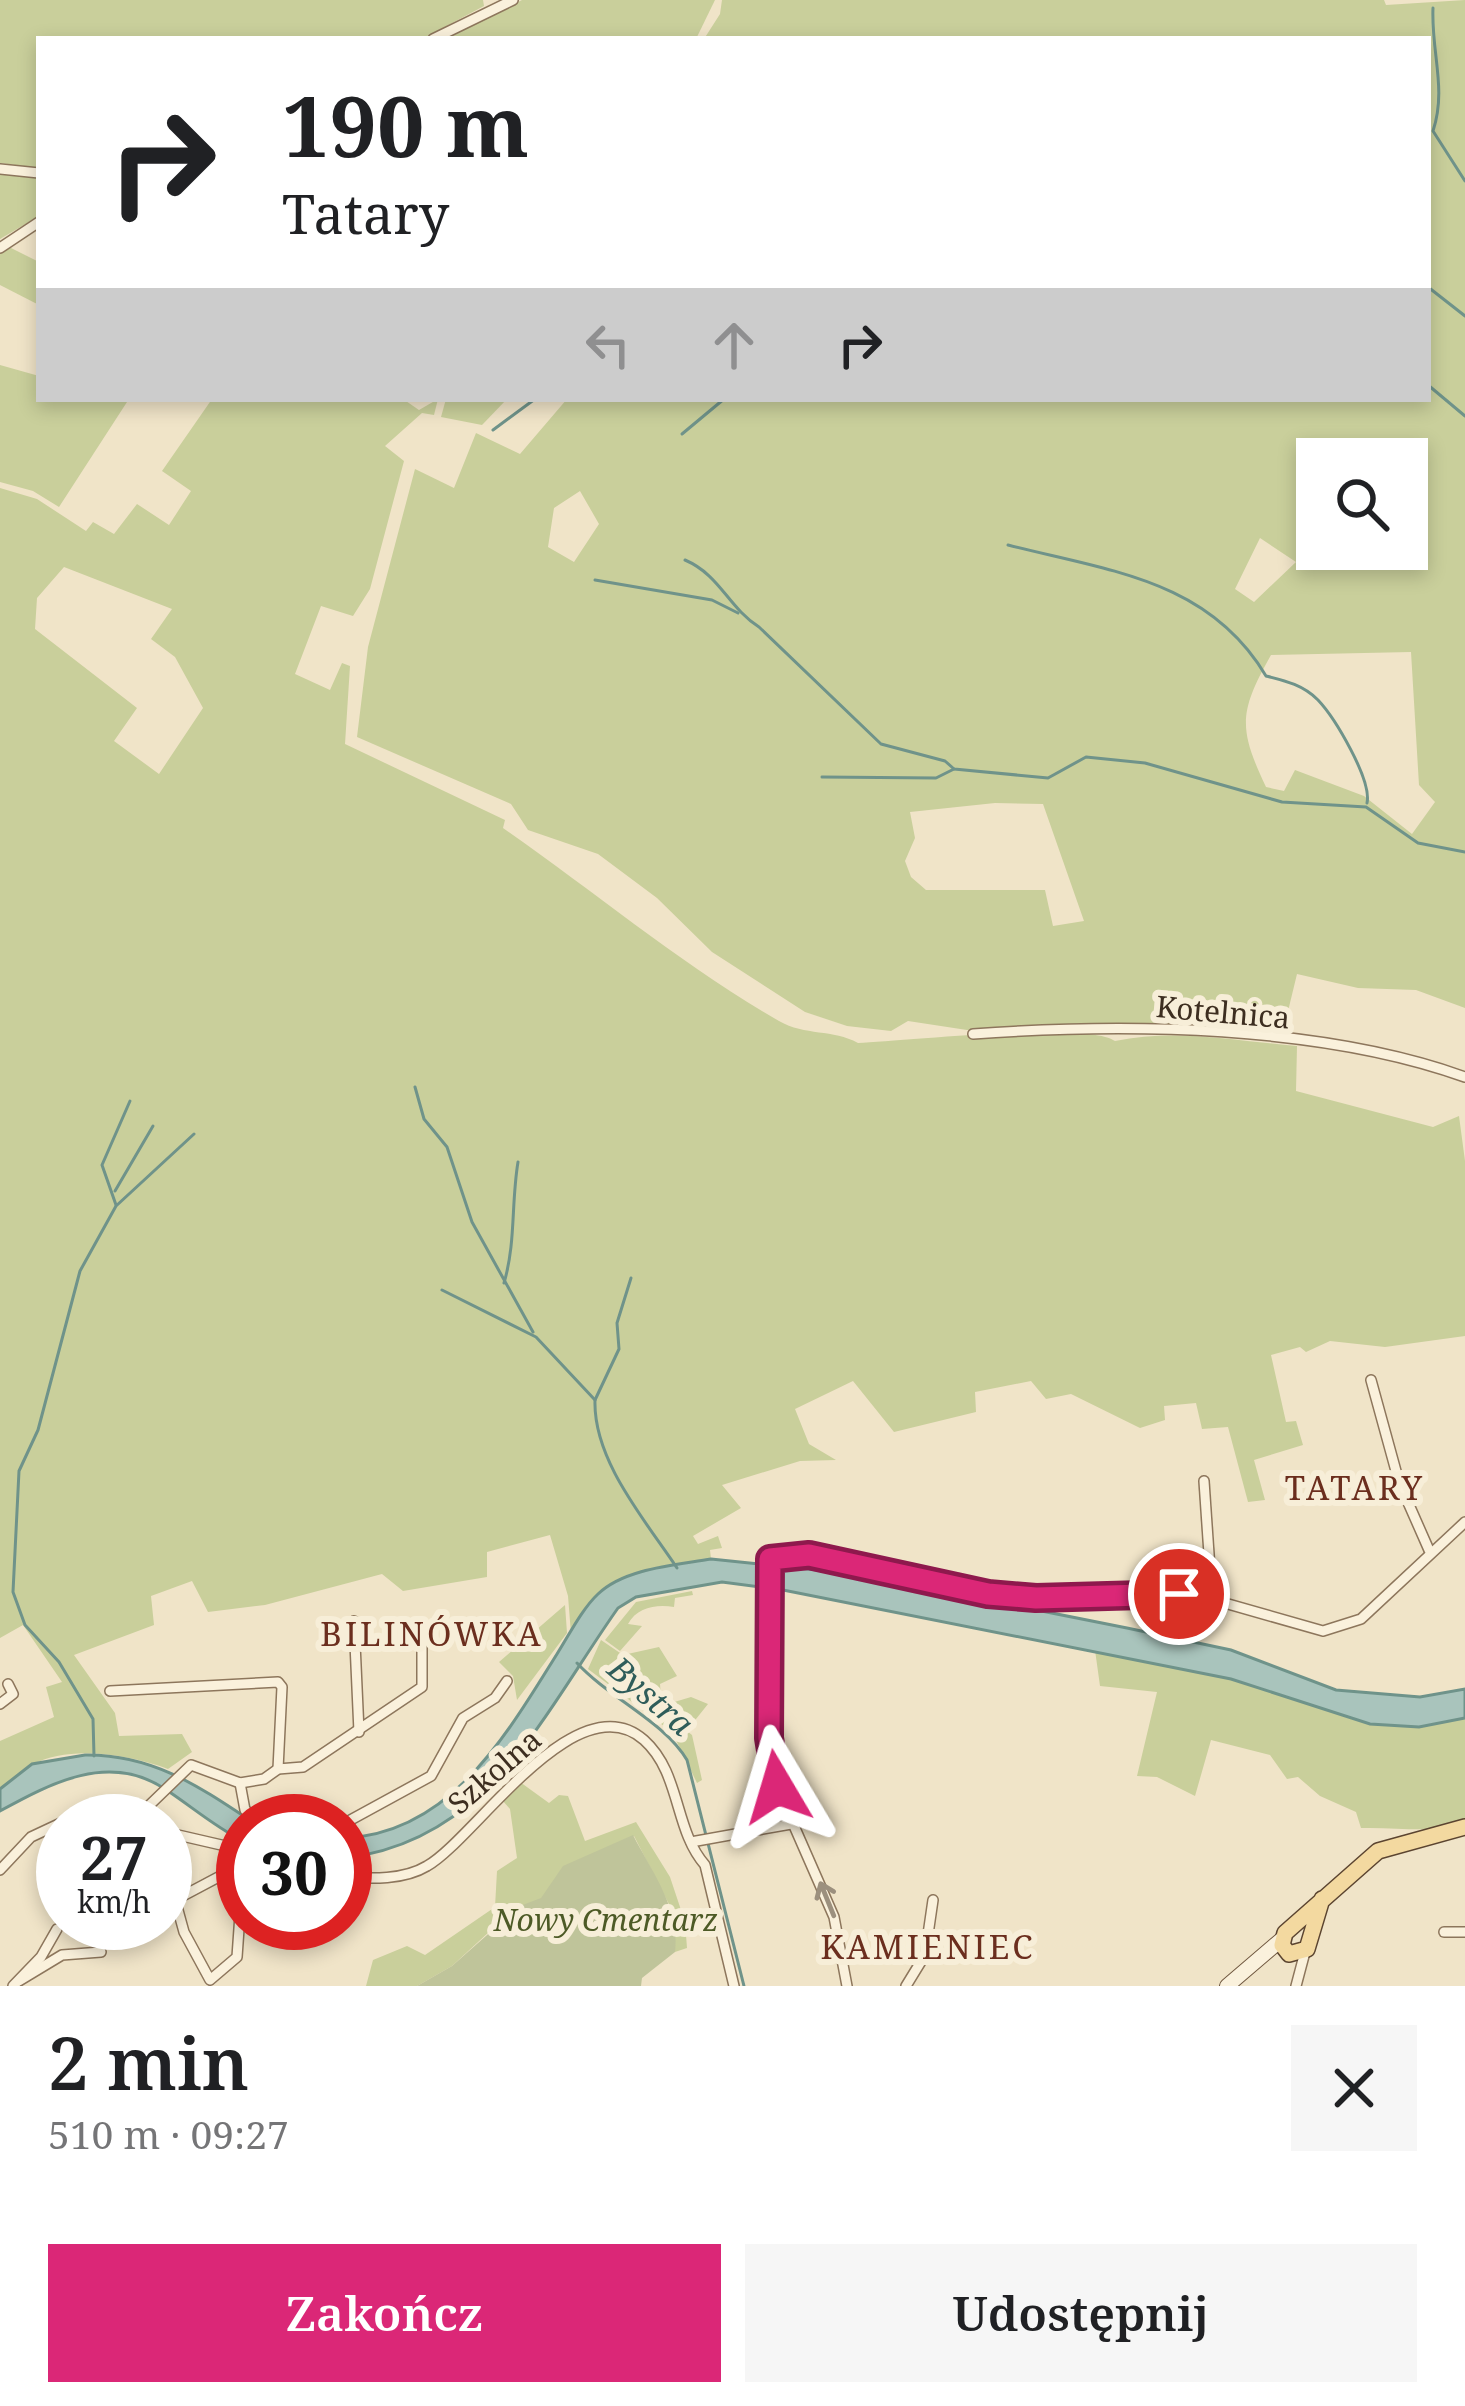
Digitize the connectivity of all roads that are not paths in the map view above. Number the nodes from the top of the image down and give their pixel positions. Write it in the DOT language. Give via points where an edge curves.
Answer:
graph roads {
  1 [pos="513,0"];
  2 [pos="440,36"];
  3 [pos="0,169"];
  4 [pos="36,173"];
  5 [pos="36,224"];
  6 [pos="0,248"];
  7 [pos="973,1034"];
  8 [pos="1465,1077"];
  9 [pos="1371,1380"];
  10 [pos="1204,1481"];
  11 [pos="1465,1522"];
  12 [pos="1429,1550"];
  13 [pos="1212,1598"];
  14 [pos="354,1621"];
  15 [pos="422,1637"];
  16 [pos="507,1681"];
  17 [pos="8,1684"];
  18 [pos="110,1691"];
  19 [pos="0,1704"];
  20 [pos="359,1732"];
  21 [pos="278,1768"];
  22 [pos="240,1783"];
  23 [pos="159,1794"];
  24 [pos="242,1794"];
  25 [pos="372,1808"];
  26 [pos="790,1824"];
  27 [pos="1465,1826"];
  28 [pos="36,1835"];
  29 [pos="695,1841"];
  30 [pos="0,1870"];
  31 [pos="372,1876"];
  32 [pos="933,1900"];
  33 [pos="1444,1932"];
  34 [pos="1465,1932"];
  35 [pos="1294,1944"];
  36 [pos="192,1947"];
  37 [pos="41,1950"];
  38 [pos="238,1950"];
  39 [pos="100,1952"];
  40 [pos="16,1983"];
  41 [pos="734,1986"];
  42 [pos="847,1986"];
  43 [pos="907,1986"];
  44 [pos="1227,1986"];
  1 -- 2 [label="street"];
  3 -- 4 [label="street"];
  5 -- 6 [label="street"];
  7 -- 8 [label="street, Kotelnica" via="1219,1033 1393,1053"];
  9 -- 12 [label="street" via="1399,1482"];
  10 -- 13 [label="street"];
  11 -- 12 [label="street"];
  12 -- 13 [label="street" via="1361,1619 1336,1629 1314,1630"];
  13 -- 26 [label="street" via="1030,1598 809,1555 776,1556 769,1738"];
  14 -- 20 [label="street"];
  15 -- 20 [label="street" via="422,1687"];
  16 -- 25 [label="street" via="463,1718 431,1776"];
  17 -- 19 [label="street" via="14,1694"];
  18 -- 21 [label="street" via="278,1682"];
  20 -- 21 [label="street" via="303,1767"];
  21 -- 22 [label="street"];
  22 -- 23 [label="street" via="191,1765"];
  22 -- 24 [label="street"];
  26 -- 29 [label="street"];
  42 -- 26 [label="street, one-way" via="834,1917"];
  27 -- 35 [label="main road" via="1378,1851 1322,1899"];
  28 -- 30 [label="street"];
  29 -- 31 [label="street, Szkolna" via="660,1759 631,1731 606,1730 549,1751 432,1864"];
  29 -- 41 [label="street, Szkolna"];
  32 -- 43 [label="street" via="926,1955"];
  33 -- 34 [label="street"];
  35 -- 44 [label="main road" via="1261,1955"];
  36 -- 38 [label="street" via="210,1980"];
  37 -- 40 [label="street"];
  39 -- 40 [label="street" via="62,1955"];
}
